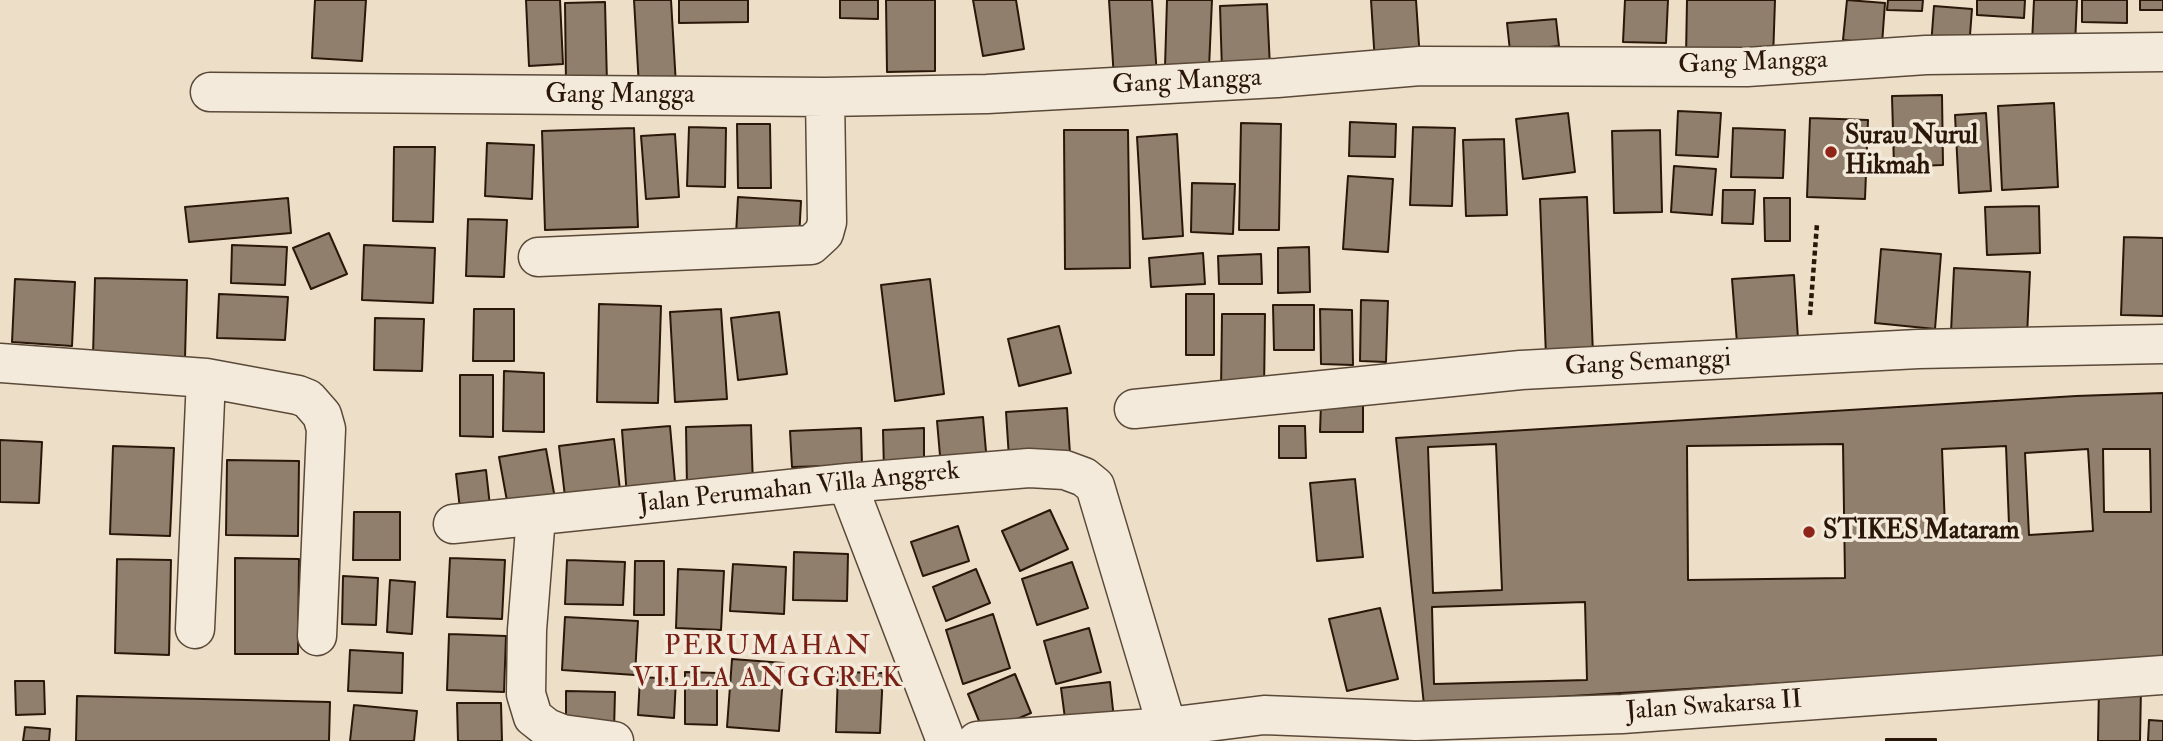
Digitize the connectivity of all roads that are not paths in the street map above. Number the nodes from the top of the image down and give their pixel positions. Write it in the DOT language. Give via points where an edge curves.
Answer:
graph roads {
  1 [pos="2163,52"];
  2 [pos="210,92"];
  3 [pos="825,97"];
  4 [pos="538,257"];
  5 [pos="2163,344"];
  6 [pos="0,363"];
  7 [pos="206,378"];
  8 [pos="1134,409"];
  9 [pos="847,483"];
  10 [pos="536,516"];
  11 [pos="453,524"];
  12 [pos="195,629"];
  13 [pos="317,636"];
  14 [pos="2163,675"];
  15 [pos="1167,727"];
  16 [pos="1620,727"];
  17 [pos="614,741"];
  18 [pos="946,741"];
  19 [pos="977,741"];
  1 -- 3 [label="street, Gang Mangga" via="1926,55 1747,67 1420,66 1015,92"];
  2 -- 3 [label="street, Gang Mangga"];
  3 -- 4 [label="street" via="827,222 824,233 811,245"];
  5 -- 8 [label="street, Gang Semanggi" via="1806,354 1521,370"];
  6 -- 7 [label="street"];
  7 -- 12 [label="street"];
  7 -- 13 [label="street" via="298,395 322,415 326,429"];
  9 -- 10 [label="street, Jalan Perumahan Villa Anggrek"];
  9 -- 15 [label="street, Jalan Perumahan Villa Anggrek" via="1028,468 1065,470 1084,477 1095,486"];
  9 -- 18 [label="street"];
  10 -- 11 [label="street, Jalan Perumahan Villa Anggrek"];
  10 -- 17 [label="street" via="526,694 533,717 562,734"];
  14 -- 16 [label="street, Jalan Swakarsa II"];
  15 -- 16 [label="street, Jalan Swakarsa II" via="1264,715"];
  15 -- 19 [label="street"];
}
